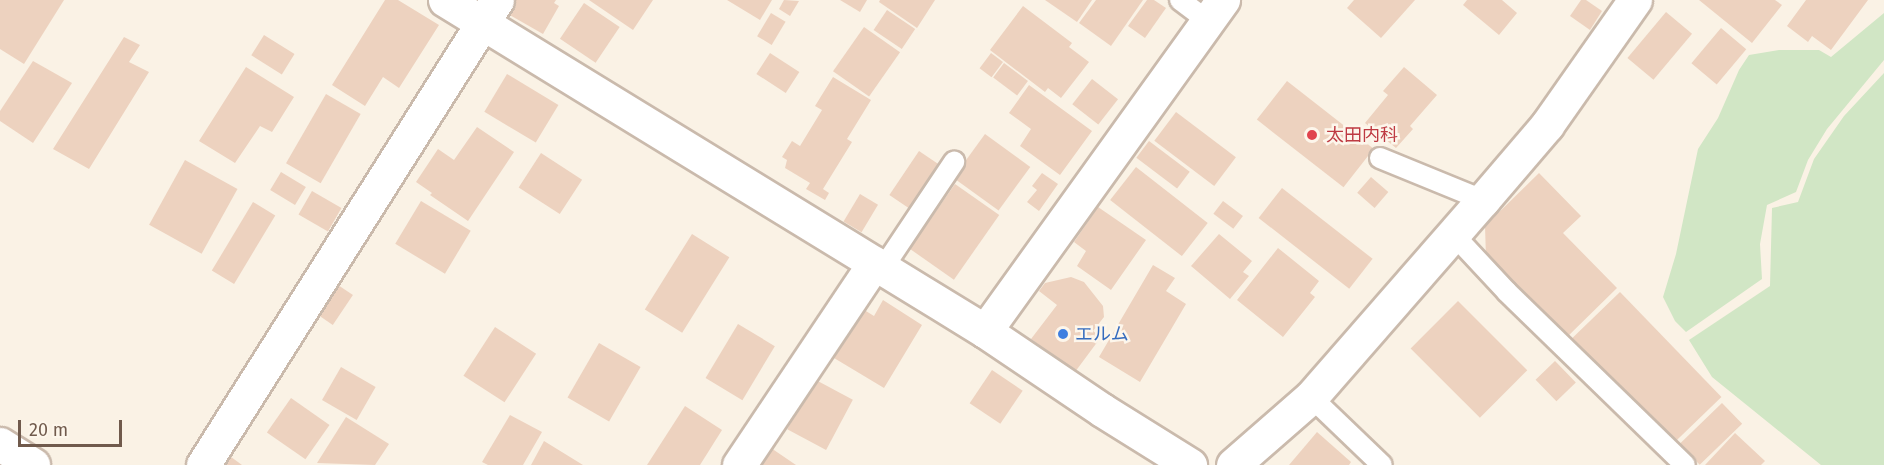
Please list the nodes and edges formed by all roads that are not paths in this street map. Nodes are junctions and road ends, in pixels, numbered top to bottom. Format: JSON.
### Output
{"nodes":[{"id":1,"x":445,"y":0,"type":"edge"},
{"id":2,"x":1180,"y":0,"type":"edge"},
{"id":3,"x":1635,"y":0,"type":"edge"},
{"id":4,"x":1215,"y":10,"type":"edge"},
{"id":5,"x":490,"y":11,"type":"edge"},
{"id":6,"x":1380,"y":158,"type":"dead end"},
{"id":7,"x":954,"y":162,"type":"dead end"},
{"id":8,"x":1483,"y":200,"type":"junction"},
{"id":9,"x":1453,"y":234,"type":"junction"},
{"id":10,"x":879,"y":266,"type":"junction"},
{"id":11,"x":985,"y":330,"type":"junction"},
{"id":12,"x":1311,"y":397,"type":"junction"},
{"id":13,"x":203,"y":465,"type":"edge"},
{"id":14,"x":739,"y":465,"type":"edge"},
{"id":15,"x":1190,"y":465,"type":"edge"},
{"id":16,"x":1233,"y":465,"type":"edge"},
{"id":17,"x":1382,"y":465,"type":"edge"},
{"id":18,"x":1685,"y":465,"type":"edge"}],
"edges":[{"from":1,"to":5,"type":"street"},
{"from":2,"to":4,"type":"lane"},
{"from":3,"to":8,"type":"street"},
{"from":4,"to":11,"type":"street"},
{"from":5,"to":10,"type":"street"},
{"from":5,"to":13,"type":"street"},
{"from":6,"to":8,"type":"lane"},
{"from":7,"to":10,"type":"lane"},
{"from":8,"to":9,"type":"street"},
{"from":9,"to":12,"type":"street"},
{"from":9,"to":18,"type":"lane"},
{"from":10,"to":11,"type":"street"},
{"from":10,"to":14,"type":"street"},
{"from":11,"to":15,"type":"street"},
{"from":12,"to":16,"type":"street"},
{"from":12,"to":17,"type":"lane"}]}
